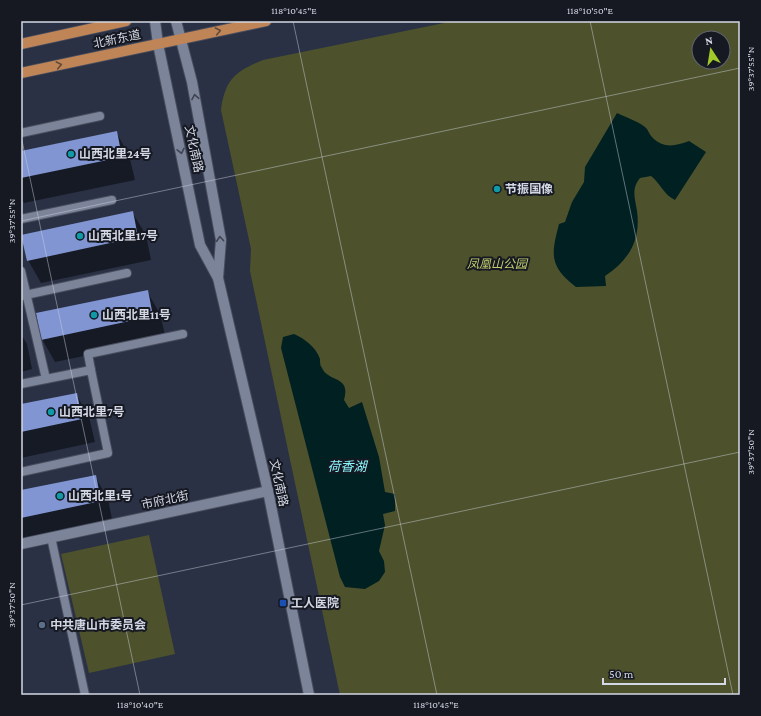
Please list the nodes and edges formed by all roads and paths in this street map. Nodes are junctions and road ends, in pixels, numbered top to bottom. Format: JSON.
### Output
{"nodes":[{"id":1,"x":126,"y":21,"type":"edge"},
{"id":2,"x":155,"y":21,"type":"edge"},
{"id":3,"x":176,"y":21,"type":"edge"},
{"id":4,"x":266,"y":21,"type":"edge"},
{"id":5,"x":180,"y":40,"type":"junction"},
{"id":6,"x":21,"y":44,"type":"edge"},
{"id":7,"x":158,"y":44,"type":"junction"},
{"id":8,"x":21,"y":73,"type":"edge"},
{"id":9,"x":100,"y":116,"type":"dead end"},
{"id":10,"x":21,"y":133,"type":"edge"},
{"id":11,"x":112,"y":200,"type":"dead end"},
{"id":12,"x":21,"y":219,"type":"edge"},
{"id":13,"x":21,"y":271,"type":"edge"},
{"id":14,"x":127,"y":273,"type":"dead end"},
{"id":15,"x":218,"y":278,"type":"junction"},
{"id":16,"x":24,"y":295,"type":"edge"},
{"id":17,"x":183,"y":334,"type":"dead end"},
{"id":18,"x":90,"y":370,"type":"junction"},
{"id":19,"x":46,"y":379,"type":"junction"},
{"id":20,"x":21,"y":384,"type":"edge"},
{"id":21,"x":21,"y":472,"type":"edge"},
{"id":22,"x":268,"y":491,"type":"junction"},
{"id":23,"x":50,"y":537,"type":"junction"},
{"id":24,"x":21,"y":544,"type":"edge"},
{"id":25,"x":85,"y":695,"type":"edge"},
{"id":26,"x":309,"y":695,"type":"edge"}],
"edges":[{"from":1,"to":6,"type":"main road","name":"北新东道"},
{"from":2,"to":7,"type":"street","name":"文化南路"},
{"from":3,"to":5,"type":"street","name":"文化南路"},
{"from":5,"to":4,"type":"main road","name":"北新东道","one_way":true},
{"from":5,"to":7,"type":"main road","name":"北新东道"},
{"from":15,"to":5,"type":"street","name":"文化南路","one_way":true},
{"from":8,"to":7,"type":"main road","name":"北新东道","one_way":true},
{"from":7,"to":15,"type":"street","name":"文化南路","one_way":true},
{"from":9,"to":10,"type":"lane"},
{"from":11,"to":12,"type":"lane"},
{"from":13,"to":16,"type":"lane"},
{"from":14,"to":16,"type":"lane"},
{"from":15,"to":22,"type":"street","name":"文化南路"},
{"from":16,"to":19,"type":"lane"},
{"from":17,"to":18,"type":"lane"},
{"from":18,"to":19,"type":"lane"},
{"from":18,"to":21,"type":"lane"},
{"from":19,"to":20,"type":"lane"},
{"from":22,"to":23,"type":"street","name":"市府北街"},
{"from":22,"to":26,"type":"street","name":"文化南路"},
{"from":23,"to":24,"type":"street","name":"市府北街"},
{"from":23,"to":25,"type":"lane"}]}
